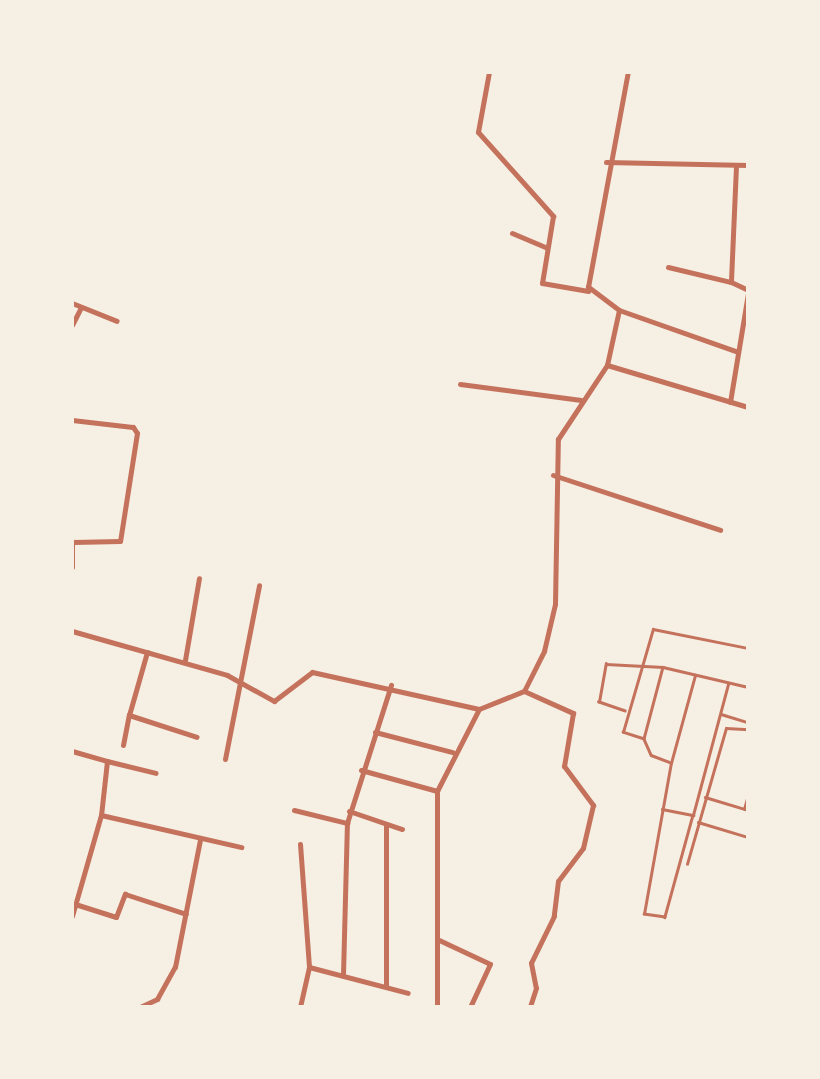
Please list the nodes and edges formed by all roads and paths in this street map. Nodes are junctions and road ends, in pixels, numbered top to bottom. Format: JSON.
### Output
{"nodes":[{"id":1,"x":489,"y":72,"type":"edge"},
{"id":2,"x":628,"y":72,"type":"edge"},
{"id":3,"x":606,"y":162,"type":"junction"},
{"id":4,"x":748,"y":165,"type":"edge"},
{"id":5,"x":736,"y":166,"type":"junction"},
{"id":6,"x":512,"y":233,"type":"dead end"},
{"id":7,"x":545,"y":247,"type":"junction"},
{"id":8,"x":668,"y":267,"type":"dead end"},
{"id":9,"x":731,"y":282,"type":"junction"},
{"id":10,"x":588,"y":291,"type":"junction"},
{"id":11,"x":748,"y":291,"type":"edge"},
{"id":12,"x":72,"y":303,"type":"edge"},
{"id":13,"x":81,"y":307,"type":"junction"},
{"id":14,"x":619,"y":310,"type":"junction"},
{"id":15,"x":117,"y":321,"type":"dead end"},
{"id":16,"x":72,"y":325,"type":"edge"},
{"id":17,"x":738,"y":352,"type":"junction"},
{"id":18,"x":607,"y":365,"type":"junction"},
{"id":19,"x":460,"y":384,"type":"dead end"},
{"id":20,"x":581,"y":400,"type":"junction"},
{"id":21,"x":730,"y":402,"type":"junction"},
{"id":22,"x":748,"y":407,"type":"edge"},
{"id":23,"x":72,"y":420,"type":"edge"},
{"id":24,"x":553,"y":475,"type":"junction"},
{"id":25,"x":720,"y":530,"type":"dead end"},
{"id":26,"x":73,"y":541,"type":"edge"},
{"id":27,"x":72,"y":567,"type":"edge"},
{"id":28,"x":199,"y":578,"type":"dead end"},
{"id":29,"x":260,"y":585,"type":"dead end"},
{"id":30,"x":72,"y":631,"type":"edge"},
{"id":31,"x":748,"y":648,"type":"edge"},
{"id":32,"x":147,"y":652,"type":"junction"},
{"id":33,"x":185,"y":660,"type":"junction"},
{"id":34,"x":643,"y":664,"type":"junction"},
{"id":35,"x":663,"y":667,"type":"junction"},
{"id":36,"x":695,"y":675,"type":"junction"},
{"id":37,"x":244,"y":682,"type":"junction"},
{"id":38,"x":728,"y":683,"type":"junction"},
{"id":39,"x":391,"y":685,"type":"junction"},
{"id":40,"x":748,"y":687,"type":"edge"},
{"id":41,"x":524,"y":691,"type":"junction"},
{"id":42,"x":479,"y":709,"type":"junction"},
{"id":43,"x":626,"y":711,"type":"junction"},
{"id":44,"x":720,"y":714,"type":"junction"},
{"id":45,"x":129,"y":715,"type":"junction"},
{"id":46,"x":748,"y":722,"type":"edge"},
{"id":47,"x":748,"y":729,"type":"edge"},
{"id":48,"x":375,"y":732,"type":"junction"},
{"id":49,"x":197,"y":737,"type":"dead end"},
{"id":50,"x":644,"y":739,"type":"junction"},
{"id":51,"x":123,"y":745,"type":"dead end"},
{"id":52,"x":72,"y":751,"type":"edge"},
{"id":53,"x":452,"y":752,"type":"junction"},
{"id":54,"x":225,"y":759,"type":"dead end"},
{"id":55,"x":107,"y":761,"type":"junction"},
{"id":56,"x":671,"y":763,"type":"junction"},
{"id":57,"x":361,"y":770,"type":"junction"},
{"id":58,"x":156,"y":773,"type":"dead end"},
{"id":59,"x":438,"y":791,"type":"junction"},
{"id":60,"x":748,"y":795,"type":"edge"},
{"id":61,"x":705,"y":797,"type":"junction"},
{"id":62,"x":662,"y":809,"type":"junction"},
{"id":63,"x":746,"y":809,"type":"edge"},
{"id":64,"x":294,"y":810,"type":"dead end"},
{"id":65,"x":349,"y":811,"type":"junction"},
{"id":66,"x":693,"y":815,"type":"junction"},
{"id":67,"x":101,"y":816,"type":"junction"},
{"id":68,"x":698,"y":822,"type":"junction"},
{"id":69,"x":347,"y":823,"type":"junction"},
{"id":70,"x":386,"y":824,"type":"junction"},
{"id":71,"x":402,"y":829,"type":"dead end"},
{"id":72,"x":748,"y":837,"type":"edge"},
{"id":73,"x":200,"y":840,"type":"junction"},
{"id":74,"x":300,"y":844,"type":"dead end"},
{"id":75,"x":241,"y":847,"type":"dead end"},
{"id":76,"x":687,"y":863,"type":"dead end"},
{"id":77,"x":75,"y":904,"type":"junction"},
{"id":78,"x":72,"y":914,"type":"edge"},
{"id":79,"x":186,"y":914,"type":"junction"},
{"id":80,"x":439,"y":940,"type":"junction"},
{"id":81,"x":309,"y":967,"type":"junction"},
{"id":82,"x":343,"y":974,"type":"junction"},
{"id":83,"x":386,"y":986,"type":"junction"},
{"id":84,"x":408,"y":993,"type":"dead end"},
{"id":85,"x":140,"y":1007,"type":"edge"},
{"id":86,"x":300,"y":1007,"type":"edge"},
{"id":87,"x":437,"y":1007,"type":"edge"},
{"id":88,"x":470,"y":1007,"type":"edge"},
{"id":89,"x":530,"y":1007,"type":"edge"}],
"edges":[{"from":1,"to":7,"type":"street"},
{"from":2,"to":3,"type":"street"},
{"from":3,"to":5,"type":"street"},
{"from":3,"to":10,"type":"street"},
{"from":4,"to":5,"type":"street"},
{"from":5,"to":9,"type":"street"},
{"from":6,"to":7,"type":"street"},
{"from":7,"to":10,"type":"street"},
{"from":8,"to":9,"type":"street"},
{"from":9,"to":11,"type":"street"},
{"from":10,"to":14,"type":"street"},
{"from":11,"to":17,"type":"street"},
{"from":12,"to":13,"type":"street"},
{"from":13,"to":15,"type":"street"},
{"from":13,"to":16,"type":"street"},
{"from":14,"to":17,"type":"street"},
{"from":14,"to":18,"type":"street"},
{"from":17,"to":21,"type":"street"},
{"from":18,"to":20,"type":"street"},
{"from":18,"to":21,"type":"street"},
{"from":19,"to":20,"type":"street"},
{"from":20,"to":24,"type":"street"},
{"from":21,"to":22,"type":"street"},
{"from":23,"to":26,"type":"street"},
{"from":24,"to":25,"type":"street"},
{"from":24,"to":41,"type":"street"},
{"from":26,"to":27,"type":"street"},
{"from":28,"to":33,"type":"street"},
{"from":29,"to":37,"type":"street"},
{"from":30,"to":32,"type":"street"},
{"from":31,"to":34,"type":"lane"},
{"from":32,"to":33,"type":"street"},
{"from":32,"to":45,"type":"street"},
{"from":33,"to":37,"type":"street"},
{"from":34,"to":35,"type":"lane"},
{"from":34,"to":43,"type":"lane"},
{"from":34,"to":43,"type":"lane"},
{"from":35,"to":36,"type":"lane"},
{"from":35,"to":50,"type":"lane"},
{"from":36,"to":38,"type":"lane"},
{"from":36,"to":56,"type":"lane"},
{"from":37,"to":39,"type":"street"},
{"from":37,"to":54,"type":"street"},
{"from":38,"to":40,"type":"lane"},
{"from":38,"to":44,"type":"lane"},
{"from":39,"to":42,"type":"street"},
{"from":39,"to":48,"type":"street"},
{"from":41,"to":42,"type":"street"},
{"from":41,"to":89,"type":"street"},
{"from":42,"to":53,"type":"street"},
{"from":43,"to":50,"type":"lane"},
{"from":44,"to":46,"type":"lane"},
{"from":44,"to":66,"type":"lane"},
{"from":45,"to":49,"type":"street"},
{"from":45,"to":51,"type":"street"},
{"from":47,"to":61,"type":"lane"},
{"from":48,"to":53,"type":"street"},
{"from":48,"to":57,"type":"street"},
{"from":50,"to":56,"type":"lane"},
{"from":52,"to":55,"type":"street"},
{"from":53,"to":59,"type":"street"},
{"from":55,"to":58,"type":"street"},
{"from":55,"to":67,"type":"street"},
{"from":56,"to":62,"type":"lane"},
{"from":57,"to":59,"type":"street"},
{"from":57,"to":65,"type":"street"},
{"from":59,"to":80,"type":"street"},
{"from":60,"to":63,"type":"lane"},
{"from":61,"to":63,"type":"lane"},
{"from":61,"to":68,"type":"lane"},
{"from":62,"to":66,"type":"lane"},
{"from":62,"to":66,"type":"lane"},
{"from":64,"to":69,"type":"street"},
{"from":65,"to":69,"type":"street"},
{"from":65,"to":70,"type":"street"},
{"from":67,"to":73,"type":"street"},
{"from":67,"to":77,"type":"street"},
{"from":68,"to":72,"type":"lane"},
{"from":68,"to":76,"type":"lane"},
{"from":69,"to":82,"type":"street"},
{"from":70,"to":71,"type":"street"},
{"from":70,"to":83,"type":"street"},
{"from":73,"to":75,"type":"street"},
{"from":73,"to":79,"type":"street"},
{"from":74,"to":81,"type":"street"},
{"from":77,"to":78,"type":"street"},
{"from":77,"to":79,"type":"street"},
{"from":79,"to":85,"type":"street"},
{"from":80,"to":87,"type":"street"},
{"from":80,"to":88,"type":"street"},
{"from":81,"to":82,"type":"street"},
{"from":81,"to":86,"type":"street"},
{"from":82,"to":83,"type":"street"},
{"from":83,"to":84,"type":"street"}]}
